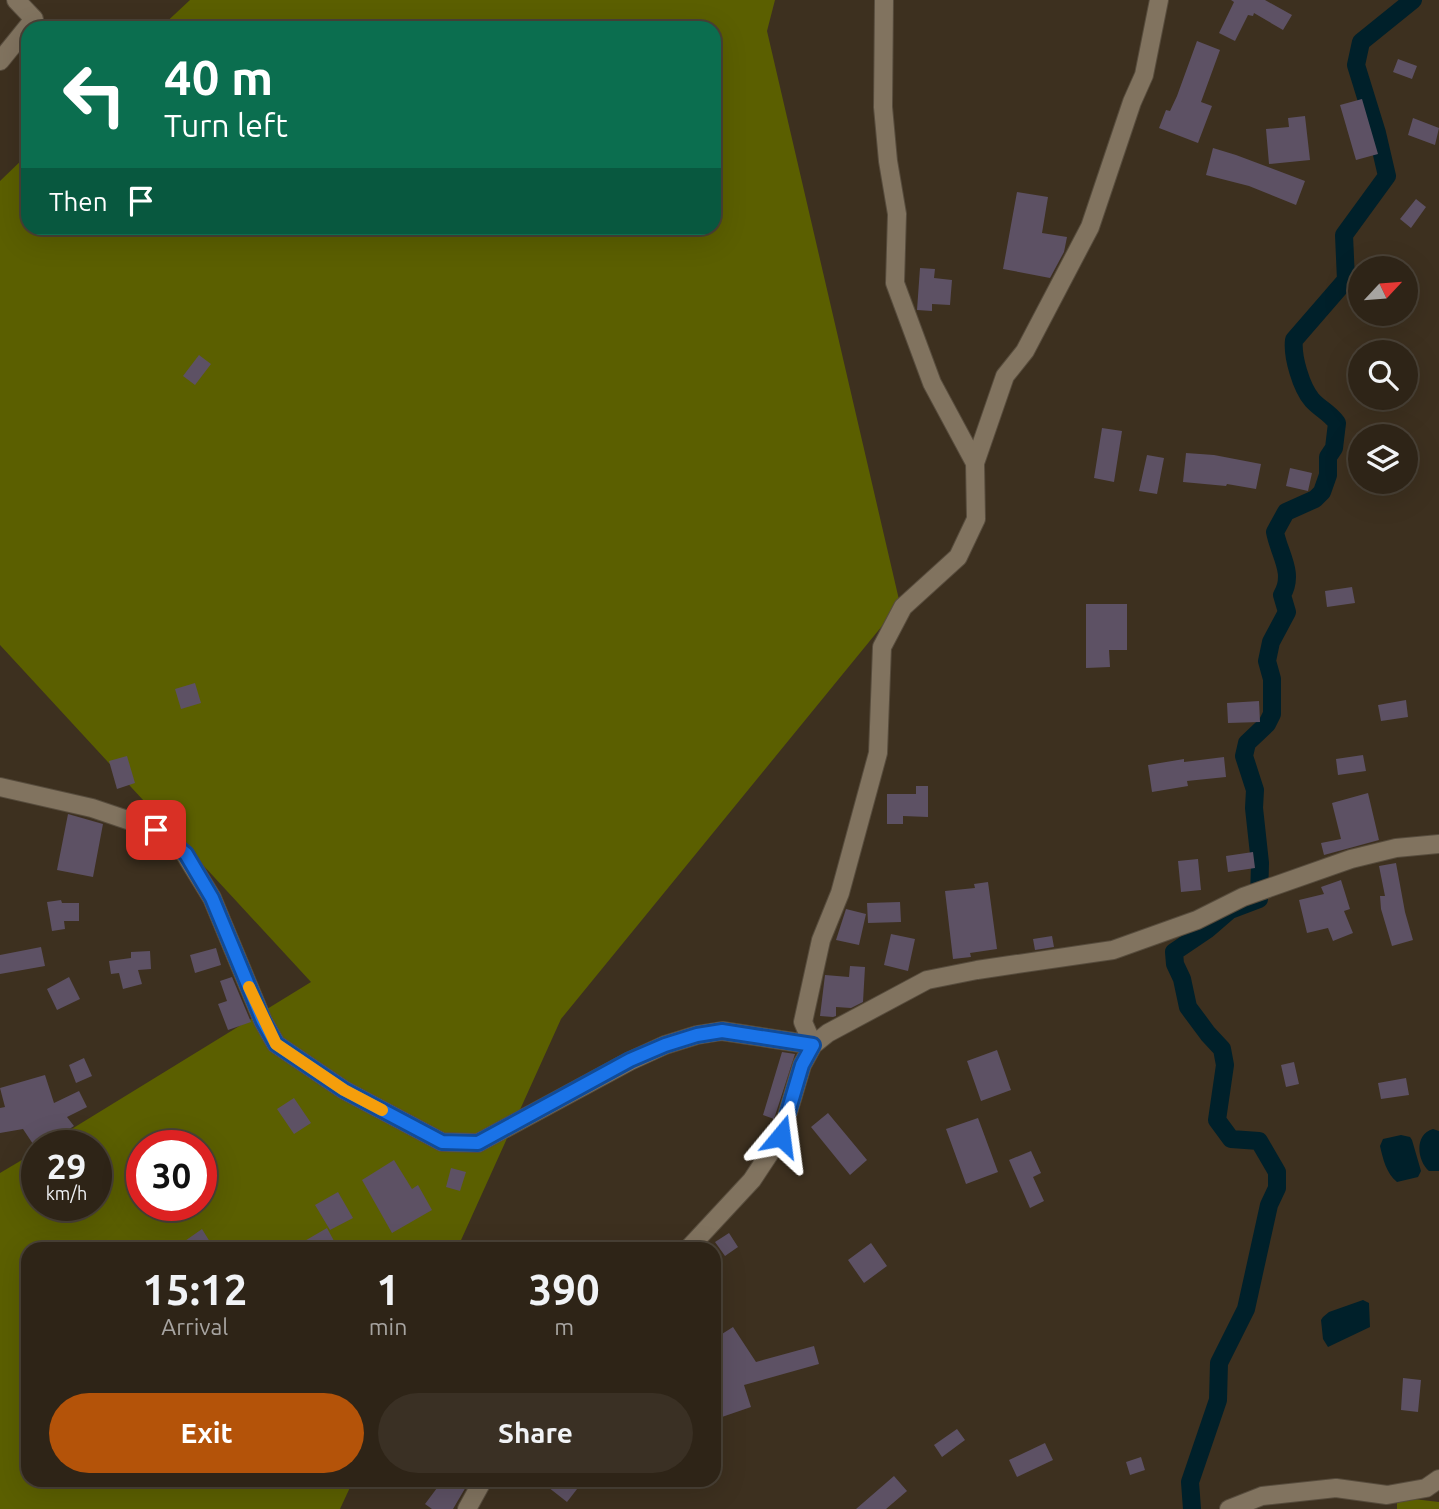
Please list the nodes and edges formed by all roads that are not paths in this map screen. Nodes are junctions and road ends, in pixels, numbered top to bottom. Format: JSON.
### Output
{"nodes":[{"id":1,"x":16,"y":0,"type":"edge"},
{"id":2,"x":884,"y":0,"type":"edge"},
{"id":3,"x":1159,"y":0,"type":"edge"},
{"id":4,"x":32,"y":21,"type":"edge"},
{"id":5,"x":21,"y":35,"type":"edge"},
{"id":6,"x":0,"y":61,"type":"edge"},
{"id":7,"x":975,"y":464,"type":"junction"},
{"id":8,"x":0,"y":787,"type":"edge"},
{"id":9,"x":1439,"y":844,"type":"edge"},
{"id":10,"x":813,"y":1045,"type":"junction"},
{"id":11,"x":694,"y":1242,"type":"edge"},
{"id":12,"x":1439,"y":1479,"type":"edge"},
{"id":13,"x":479,"y":1487,"type":"edge"},
{"id":14,"x":467,"y":1509,"type":"edge"},
{"id":15,"x":1229,"y":1509,"type":"edge"}],
"edges":[{"from":1,"to":4,"type":"street"},
{"from":2,"to":7,"type":"street"},
{"from":3,"to":7,"type":"street"},
{"from":5,"to":6,"type":"street"},
{"from":7,"to":10,"type":"street"},
{"from":8,"to":10,"type":"street"},
{"from":9,"to":10,"type":"street"},
{"from":10,"to":11,"type":"street"},
{"from":12,"to":15,"type":"street"},
{"from":13,"to":14,"type":"street"}]}
